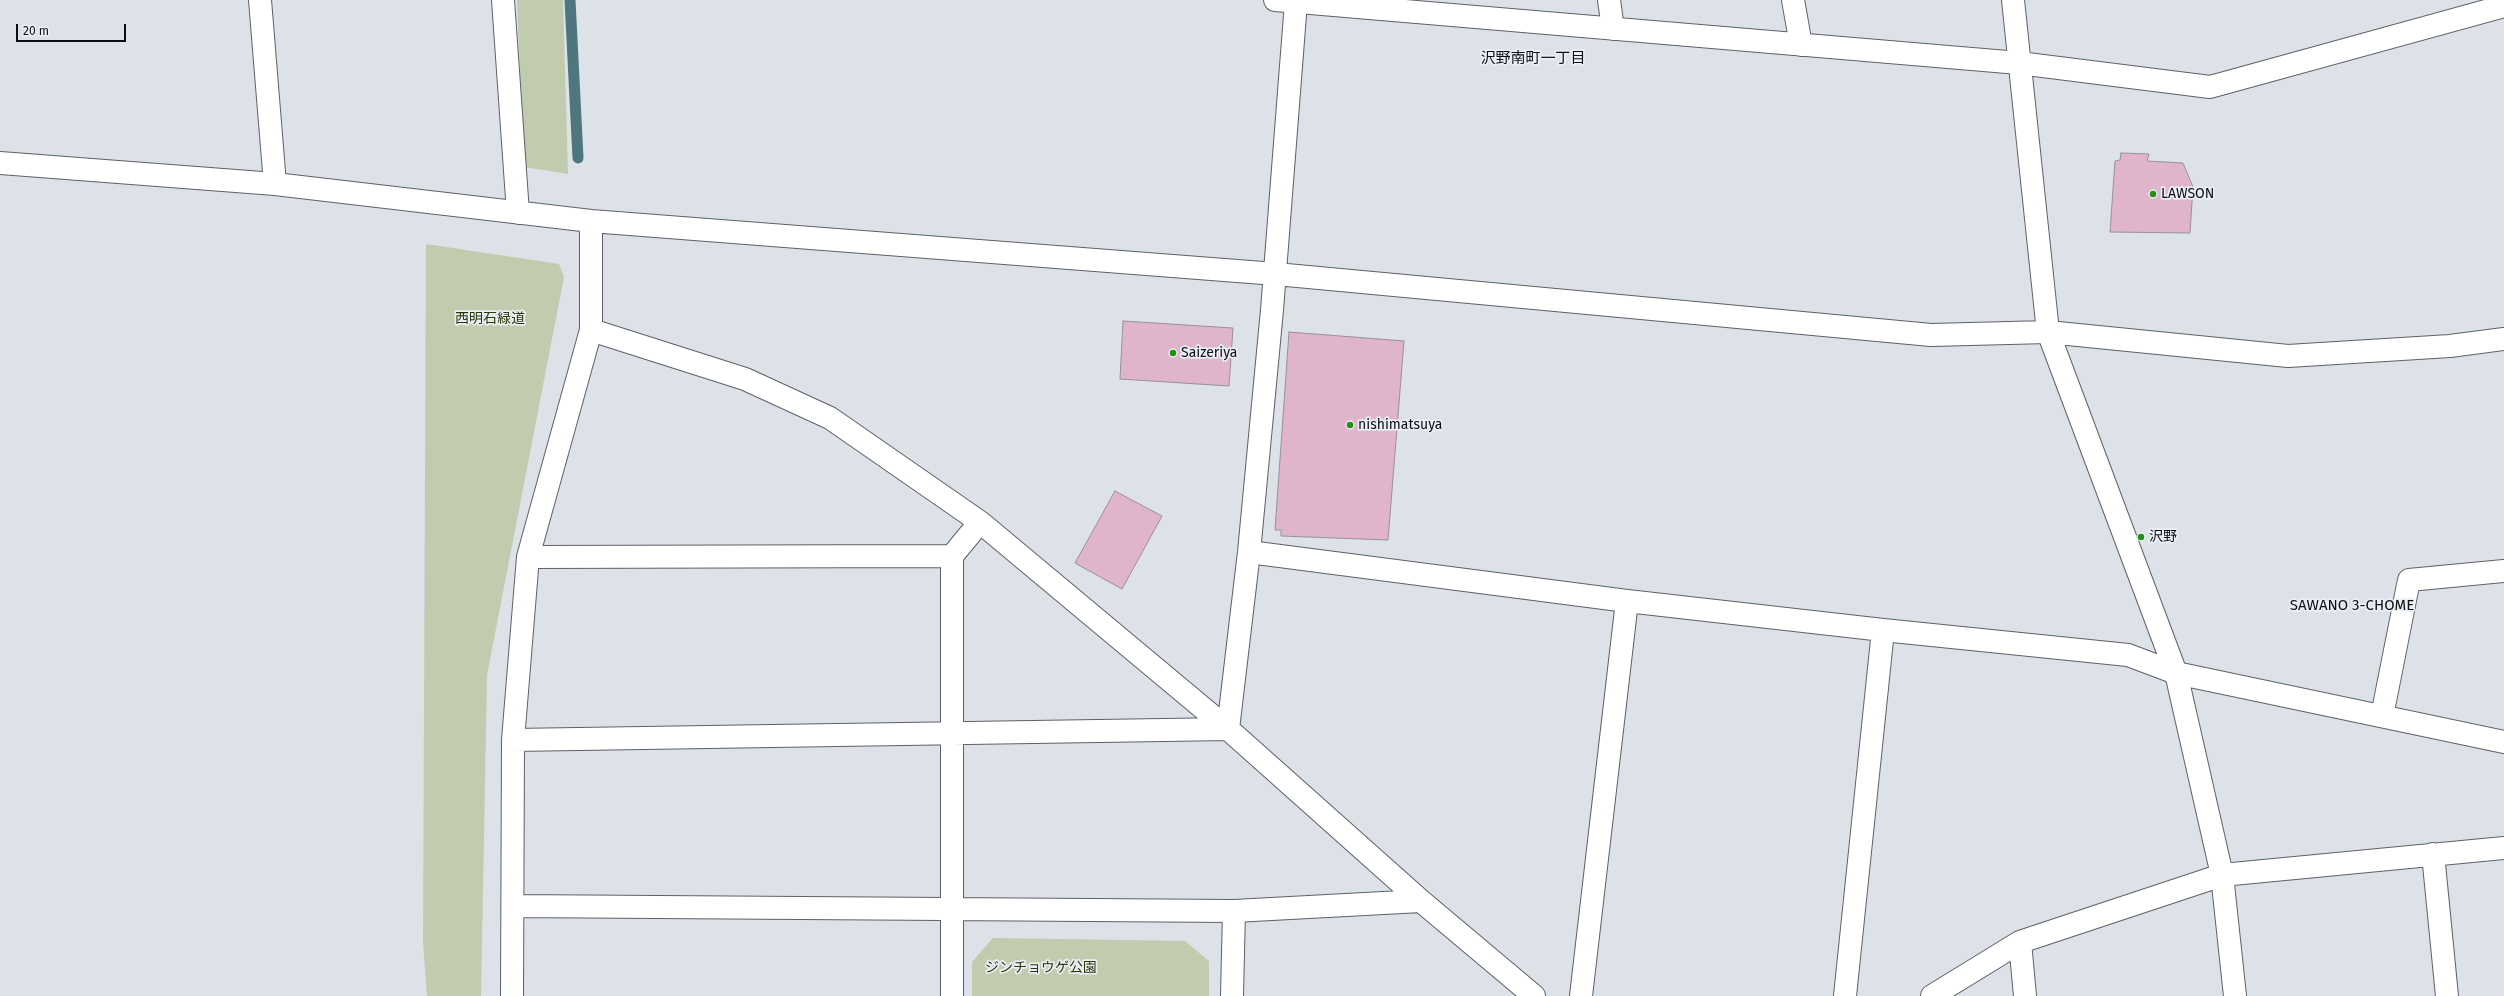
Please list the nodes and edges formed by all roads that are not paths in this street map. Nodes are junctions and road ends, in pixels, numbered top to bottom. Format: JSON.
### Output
{"nodes":[{"id":1,"x":260,"y":0,"type":"edge"},
{"id":2,"x":503,"y":0,"type":"edge"},
{"id":3,"x":1609,"y":0,"type":"edge"},
{"id":4,"x":1792,"y":0,"type":"edge"},
{"id":5,"x":2013,"y":0,"type":"edge"},
{"id":6,"x":1286,"y":1,"type":"edge"},
{"id":7,"x":2504,"y":6,"type":"edge"},
{"id":8,"x":1613,"y":29,"type":"junction"},
{"id":9,"x":1801,"y":45,"type":"junction"},
{"id":10,"x":2019,"y":63,"type":"junction"},
{"id":11,"x":0,"y":163,"type":"edge"},
{"id":12,"x":275,"y":184,"type":"junction"},
{"id":13,"x":518,"y":213,"type":"junction"},
{"id":14,"x":591,"y":221,"type":"junction"},
{"id":15,"x":1276,"y":274,"type":"junction"},
{"id":16,"x":591,"y":330,"type":"junction"},
{"id":17,"x":2048,"y":332,"type":"junction"},
{"id":18,"x":2504,"y":339,"type":"edge"},
{"id":19,"x":980,"y":522,"type":"junction"},
{"id":20,"x":1249,"y":552,"type":"junction"},
{"id":21,"x":952,"y":556,"type":"junction"},
{"id":22,"x":528,"y":557,"type":"junction"},
{"id":23,"x":2504,"y":571,"type":"edge"},
{"id":24,"x":1627,"y":601,"type":"junction"},
{"id":25,"x":1883,"y":630,"type":"junction"},
{"id":26,"x":2176,"y":673,"type":"junction"},
{"id":27,"x":2382,"y":716,"type":"junction"},
{"id":28,"x":1228,"y":729,"type":"junction"},
{"id":29,"x":952,"y":735,"type":"junction"},
{"id":30,"x":513,"y":740,"type":"junction"},
{"id":31,"x":2504,"y":742,"type":"edge"},
{"id":32,"x":2504,"y":848,"type":"edge"},
{"id":33,"x":2433,"y":854,"type":"junction"},
{"id":34,"x":2222,"y":875,"type":"junction"},
{"id":35,"x":1421,"y":901,"type":"junction"},
{"id":36,"x":513,"y":906,"type":"junction"},
{"id":37,"x":953,"y":909,"type":"junction"},
{"id":38,"x":1234,"y":911,"type":"junction"},
{"id":39,"x":2020,"y":942,"type":"junction"},
{"id":40,"x":512,"y":996,"type":"edge"},
{"id":41,"x":952,"y":996,"type":"edge"},
{"id":42,"x":1232,"y":996,"type":"edge"},
{"id":43,"x":1534,"y":996,"type":"edge"},
{"id":44,"x":1581,"y":996,"type":"edge"},
{"id":45,"x":1844,"y":996,"type":"edge"},
{"id":46,"x":1932,"y":996,"type":"edge"},
{"id":47,"x":2025,"y":996,"type":"edge"},
{"id":48,"x":2235,"y":996,"type":"edge"},
{"id":49,"x":2447,"y":996,"type":"edge"}],
"edges":[{"from":1,"to":12,"type":"street"},
{"from":2,"to":13,"type":"street"},
{"from":3,"to":8,"type":"street"},
{"from":4,"to":9,"type":"street"},
{"from":5,"to":10,"type":"street"},
{"from":6,"to":8,"type":"street"},
{"from":6,"to":15,"type":"street"},
{"from":7,"to":10,"type":"street"},
{"from":8,"to":9,"type":"street"},
{"from":9,"to":10,"type":"street"},
{"from":10,"to":17,"type":"street"},
{"from":11,"to":12,"type":"street"},
{"from":12,"to":13,"type":"street"},
{"from":13,"to":14,"type":"street"},
{"from":14,"to":15,"type":"street"},
{"from":14,"to":16,"type":"street"},
{"from":15,"to":17,"type":"street"},
{"from":15,"to":20,"type":"street"},
{"from":16,"to":19,"type":"street"},
{"from":16,"to":22,"type":"street"},
{"from":17,"to":18,"type":"street"},
{"from":17,"to":26,"type":"street"},
{"from":19,"to":21,"type":"street"},
{"from":19,"to":28,"type":"street"},
{"from":20,"to":24,"type":"street"},
{"from":20,"to":28,"type":"street"},
{"from":21,"to":22,"type":"street"},
{"from":21,"to":29,"type":"street"},
{"from":22,"to":30,"type":"street"},
{"from":23,"to":27,"type":"street"},
{"from":24,"to":25,"type":"street"},
{"from":24,"to":44,"type":"street"},
{"from":25,"to":26,"type":"street"},
{"from":25,"to":45,"type":"street"},
{"from":26,"to":27,"type":"street"},
{"from":26,"to":34,"type":"street"},
{"from":27,"to":31,"type":"street"},
{"from":28,"to":29,"type":"street"},
{"from":28,"to":35,"type":"street"},
{"from":29,"to":30,"type":"street"},
{"from":29,"to":37,"type":"street"},
{"from":30,"to":36,"type":"street"},
{"from":32,"to":33,"type":"street"},
{"from":33,"to":34,"type":"street"},
{"from":33,"to":49,"type":"street"},
{"from":34,"to":39,"type":"street"},
{"from":34,"to":48,"type":"street"},
{"from":35,"to":38,"type":"street"},
{"from":35,"to":43,"type":"street"},
{"from":36,"to":37,"type":"street"},
{"from":36,"to":40,"type":"street"},
{"from":37,"to":38,"type":"street"},
{"from":37,"to":41,"type":"street"},
{"from":38,"to":42,"type":"street"},
{"from":39,"to":46,"type":"street"},
{"from":39,"to":47,"type":"street"}]}
